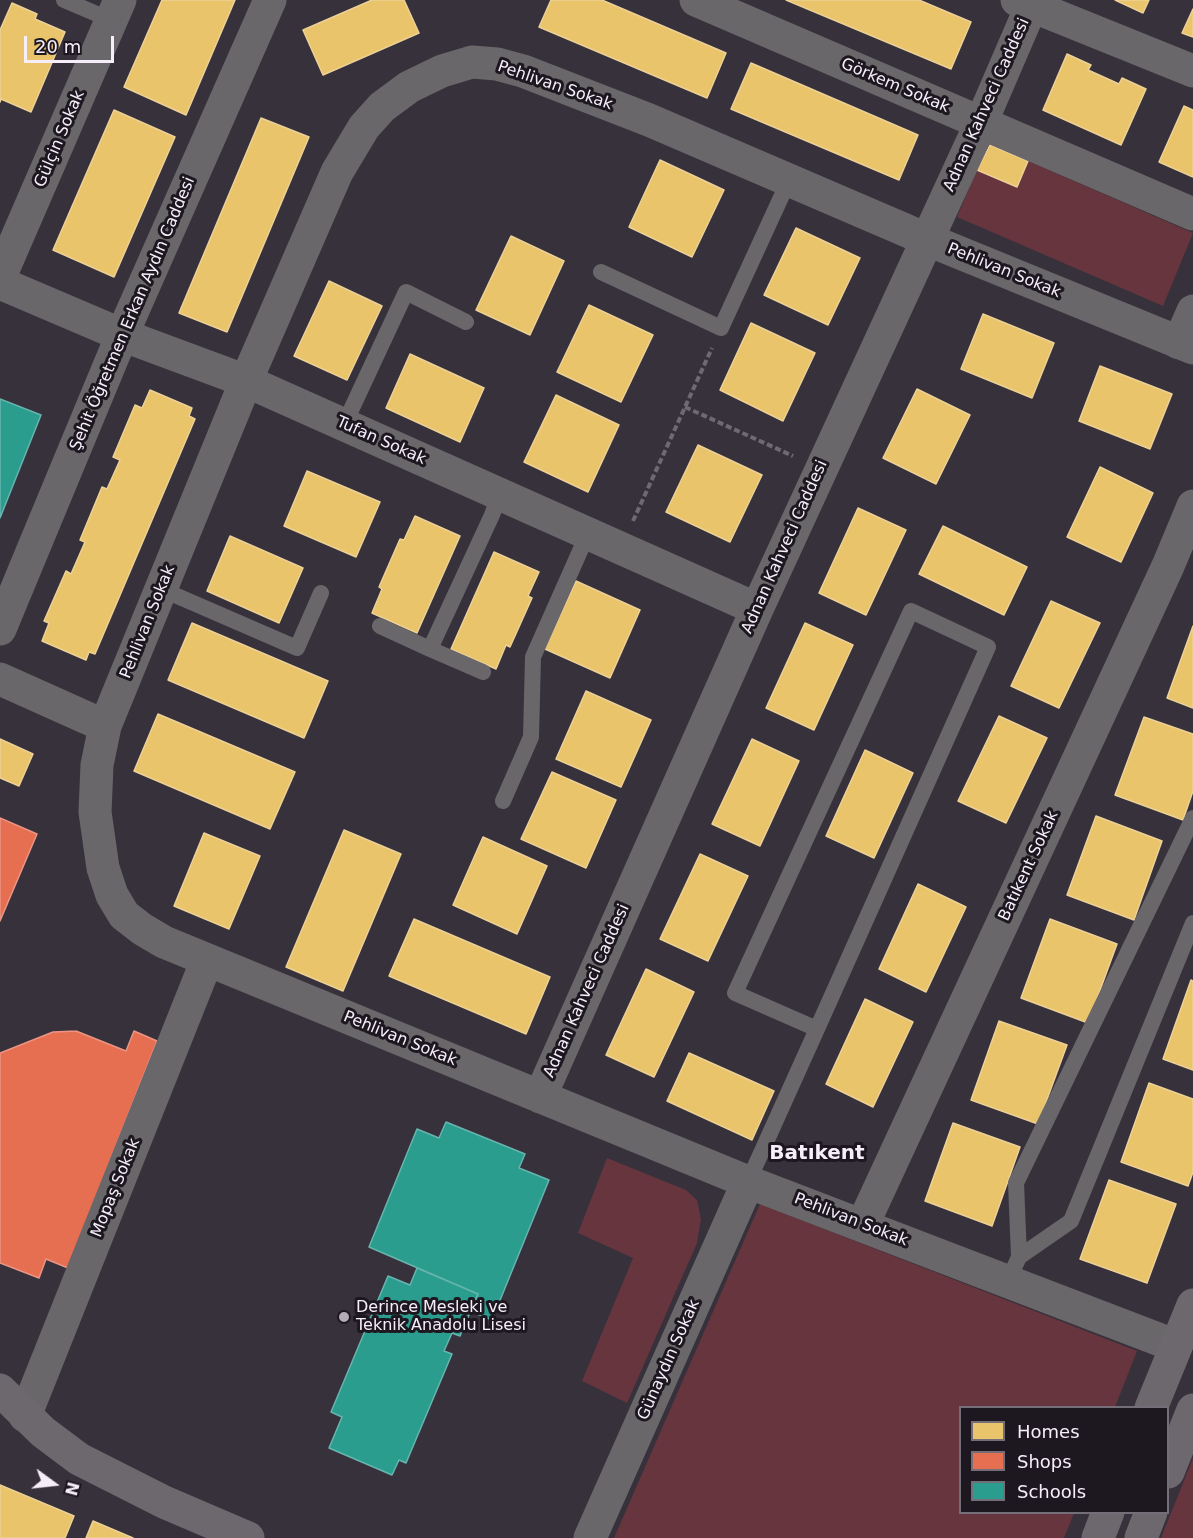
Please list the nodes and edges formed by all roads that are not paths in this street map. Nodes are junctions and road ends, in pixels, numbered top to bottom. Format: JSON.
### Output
{"nodes":[{"id":1,"x":64,"y":0,"type":"edge"},
{"id":2,"x":270,"y":0,"type":"edge"},
{"id":3,"x":696,"y":0,"type":"edge"},
{"id":4,"x":1028,"y":2,"type":"edge"},
{"id":5,"x":115,"y":10,"type":"edge"},
{"id":6,"x":1193,"y":71,"type":"edge"},
{"id":7,"x":981,"y":123,"type":"junction"},
{"id":8,"x":789,"y":180,"type":"junction"},
{"id":9,"x":1193,"y":214,"type":"edge"},
{"id":10,"x":926,"y":239,"type":"junction"},
{"id":11,"x":601,"y":272,"type":"dead end"},
{"id":12,"x":0,"y":277,"type":"edge"},
{"id":13,"x":0,"y":283,"type":"edge"},
{"id":14,"x":1193,"y":311,"type":"edge"},
{"id":15,"x":466,"y":322,"type":"dead end"},
{"id":16,"x":122,"y":335,"type":"junction"},
{"id":17,"x":1186,"y":346,"type":"edge"},
{"id":18,"x":246,"y":381,"type":"junction"},
{"id":19,"x":344,"y":424,"type":"junction"},
{"id":20,"x":500,"y":493,"type":"junction"},
{"id":21,"x":1193,"y":506,"type":"edge"},
{"id":22,"x":588,"y":533,"type":"junction"},
{"id":23,"x":161,"y":589,"type":"junction"},
{"id":24,"x":321,"y":592,"type":"dead end"},
{"id":25,"x":757,"y":609,"type":"junction"},
{"id":26,"x":380,"y":626,"type":"dead end"},
{"id":27,"x":0,"y":629,"type":"edge"},
{"id":28,"x":430,"y":648,"type":"junction"},
{"id":29,"x":483,"y":672,"type":"dead end"},
{"id":30,"x":0,"y":679,"type":"edge"},
{"id":31,"x":105,"y":726,"type":"junction"},
{"id":32,"x":503,"y":801,"type":"dead end"},
{"id":33,"x":1193,"y":818,"type":"edge"},
{"id":34,"x":1193,"y":923,"type":"edge"},
{"id":35,"x":207,"y":960,"type":"junction"},
{"id":36,"x":817,"y":1029,"type":"junction"},
{"id":37,"x":540,"y":1096,"type":"junction"},
{"id":38,"x":748,"y":1182,"type":"junction"},
{"id":39,"x":863,"y":1224,"type":"junction"},
{"id":40,"x":1014,"y":1269,"type":"junction"},
{"id":41,"x":1193,"y":1305,"type":"edge"},
{"id":42,"x":1176,"y":1346,"type":"junction"},
{"id":43,"x":0,"y":1390,"type":"edge"},
{"id":44,"x":1151,"y":1406,"type":"edge"},
{"id":45,"x":1193,"y":1410,"type":"edge"},
{"id":46,"x":25,"y":1416,"type":"junction"},
{"id":47,"x":1169,"y":1467,"type":"edge"},
{"id":48,"x":1107,"y":1514,"type":"edge"},
{"id":49,"x":1150,"y":1514,"type":"edge"},
{"id":50,"x":248,"y":1538,"type":"edge"},
{"id":51,"x":590,"y":1538,"type":"edge"},
{"id":52,"x":1098,"y":1538,"type":"edge"},
{"id":53,"x":1141,"y":1538,"type":"edge"}],
"edges":[{"from":1,"to":5,"type":"lane"},
{"from":2,"to":16,"type":"street","name":"Şehit Öğretmen Erkan Aydın Caddesi"},
{"from":3,"to":7,"type":"street","name":"Görkem Sokak"},
{"from":4,"to":6,"type":"street"},
{"from":4,"to":7,"type":"street","name":"Adnan Kahveci Caddesi"},
{"from":5,"to":12,"type":"street","name":"Gülçin Sokak"},
{"from":7,"to":9,"type":"street","name":"Görkem Sokak"},
{"from":7,"to":10,"type":"street","name":"Adnan Kahveci Caddesi"},
{"from":8,"to":10,"type":"street","name":"Pehlivan Sokak"},
{"from":8,"to":11,"type":"lane"},
{"from":8,"to":18,"type":"street","name":"Pehlivan Sokak"},
{"from":10,"to":17,"type":"street","name":"Pehlivan Sokak"},
{"from":10,"to":25,"type":"street","name":"Adnan Kahveci Caddesi"},
{"from":13,"to":16,"type":"street","name":"Tufan Sokak"},
{"from":14,"to":17,"type":"street"},
{"from":15,"to":19,"type":"lane"},
{"from":16,"to":18,"type":"street","name":"Tufan Sokak"},
{"from":16,"to":27,"type":"street","name":"Şehit Öğretmen Erkan Aydın Caddesi"},
{"from":18,"to":19,"type":"street","name":"Tufan Sokak"},
{"from":18,"to":23,"type":"street","name":"Pehlivan Sokak"},
{"from":19,"to":20,"type":"street","name":"Tufan Sokak"},
{"from":20,"to":22,"type":"street","name":"Tufan Sokak"},
{"from":20,"to":28,"type":"lane"},
{"from":21,"to":39,"type":"street","name":"Batıkent Sokak"},
{"from":22,"to":25,"type":"street","name":"Tufan Sokak"},
{"from":22,"to":32,"type":"lane"},
{"from":23,"to":24,"type":"lane"},
{"from":23,"to":31,"type":"street","name":"Pehlivan Sokak"},
{"from":25,"to":37,"type":"street","name":"Adnan Kahveci Caddesi"},
{"from":26,"to":28,"type":"lane"},
{"from":28,"to":29,"type":"lane"},
{"from":30,"to":31,"type":"street"},
{"from":31,"to":35,"type":"street","name":"Pehlivan Sokak"},
{"from":33,"to":40,"type":"lane"},
{"from":34,"to":40,"type":"lane"},
{"from":35,"to":37,"type":"street","name":"Pehlivan Sokak"},
{"from":35,"to":46,"type":"street","name":"Mopaş Sokak"},
{"from":36,"to":36,"type":"lane"},
{"from":36,"to":38,"type":"lane"},
{"from":37,"to":38,"type":"street","name":"Pehlivan Sokak"},
{"from":38,"to":39,"type":"street","name":"Pehlivan Sokak"},
{"from":38,"to":51,"type":"street","name":"Günaydın Sokak"},
{"from":39,"to":40,"type":"street","name":"Pehlivan Sokak"},
{"from":40,"to":42,"type":"street","name":"Pehlivan Sokak"},
{"from":41,"to":42,"type":"street"},
{"from":42,"to":44,"type":"street"},
{"from":43,"to":46,"type":"street"},
{"from":45,"to":47,"type":"street"},
{"from":46,"to":50,"type":"street"},
{"from":48,"to":52,"type":"street"},
{"from":49,"to":53,"type":"street"}]}
